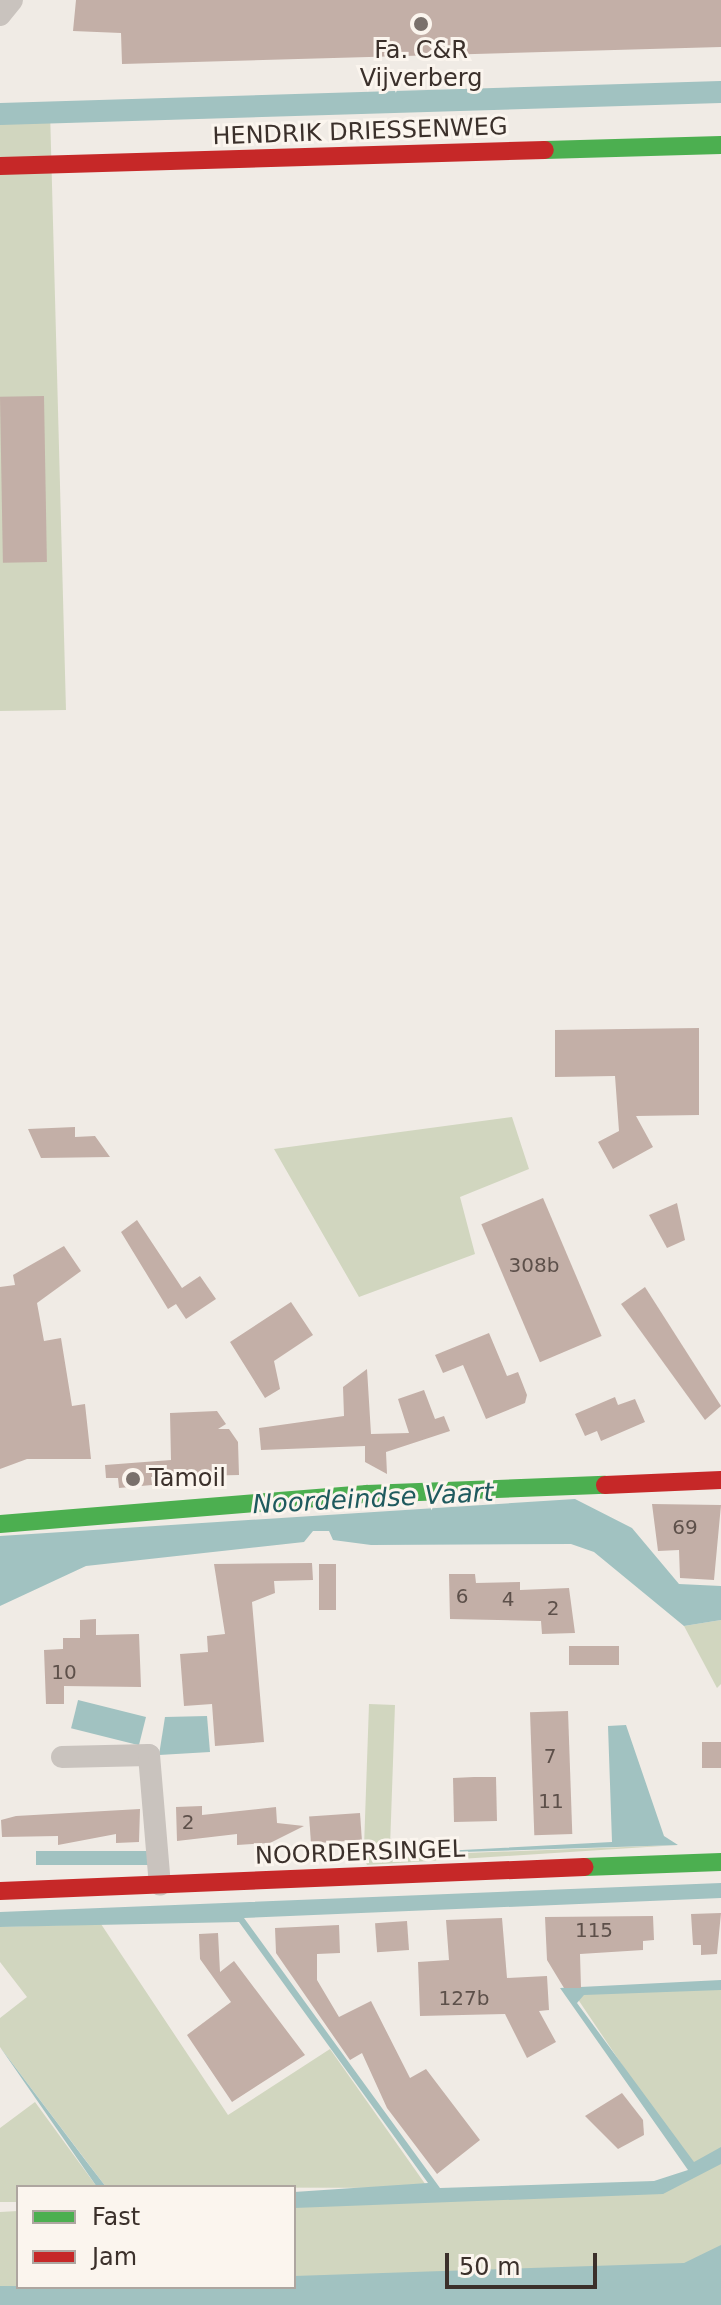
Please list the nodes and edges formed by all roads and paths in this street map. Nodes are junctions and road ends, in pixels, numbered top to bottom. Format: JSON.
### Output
{"nodes":[{"id":1,"x":12,"y":0,"type":"edge"},
{"id":2,"x":0,"y":15,"type":"edge"},
{"id":3,"x":721,"y":145,"type":"edge"},
{"id":4,"x":0,"y":166,"type":"edge"},
{"id":5,"x":721,"y":1480,"type":"edge"},
{"id":6,"x":0,"y":1524,"type":"edge"},
{"id":7,"x":62,"y":1757,"type":"dead end"},
{"id":8,"x":721,"y":1862,"type":"edge"},
{"id":9,"x":160,"y":1885,"type":"junction"},
{"id":10,"x":0,"y":1891,"type":"edge"}],
"edges":[{"from":1,"to":2,"type":"street"},
{"from":3,"to":4,"type":"street","name":"HENDRIK DRIESSENWEG"},
{"from":5,"to":6,"type":"street"},
{"from":7,"to":9,"type":"street"},
{"from":8,"to":9,"type":"street","name":"NOORDERSINGEL"},
{"from":9,"to":10,"type":"street","name":"NOORDERSINGEL"}]}
